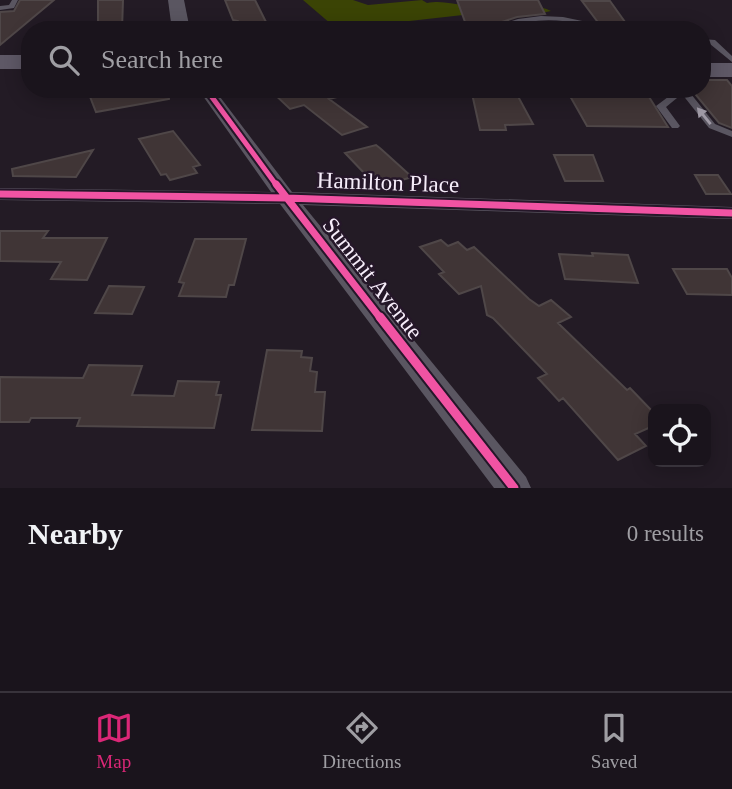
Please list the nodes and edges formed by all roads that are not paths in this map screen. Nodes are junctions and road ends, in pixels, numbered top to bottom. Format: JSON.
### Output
{"nodes":[{"id":1,"x":15,"y":0,"type":"edge"},
{"id":2,"x":176,"y":0,"type":"edge"},
{"id":3,"x":0,"y":8,"type":"edge"},
{"id":4,"x":180,"y":21,"type":"edge"},
{"id":5,"x":521,"y":21,"type":"edge"},
{"id":6,"x":576,"y":21,"type":"edge"},
{"id":7,"x":711,"y":42,"type":"edge"},
{"id":8,"x":732,"y":60,"type":"edge"},
{"id":9,"x":0,"y":62,"type":"edge"},
{"id":10,"x":21,"y":62,"type":"edge"},
{"id":11,"x":711,"y":70,"type":"edge"},
{"id":12,"x":732,"y":71,"type":"edge"},
{"id":13,"x":213,"y":98,"type":"edge"},
{"id":14,"x":673,"y":98,"type":"edge"},
{"id":15,"x":689,"y":98,"type":"edge"},
{"id":16,"x":676,"y":126,"type":"dead end"},
{"id":17,"x":732,"y":135,"type":"edge"},
{"id":18,"x":0,"y":194,"type":"edge"},
{"id":19,"x":286,"y":198,"type":"junction"},
{"id":20,"x":732,"y":213,"type":"edge"},
{"id":21,"x":514,"y":488,"type":"edge"}],
"edges":[{"from":1,"to":3,"type":"lane"},
{"from":2,"to":4,"type":"street"},
{"from":5,"to":6,"type":"lane"},
{"from":7,"to":8,"type":"lane"},
{"from":9,"to":10,"type":"main road"},
{"from":11,"to":12,"type":"main road"},
{"from":13,"to":19,"type":"street","name":"Summit Avenue"},
{"from":14,"to":16,"type":"lane"},
{"from":17,"to":15,"type":"lane","one_way":true},
{"from":18,"to":19,"type":"street","name":"Hamilton Place"},
{"from":19,"to":20,"type":"street","name":"Hamilton Place"},
{"from":19,"to":21,"type":"street","name":"Summit Avenue"}]}
